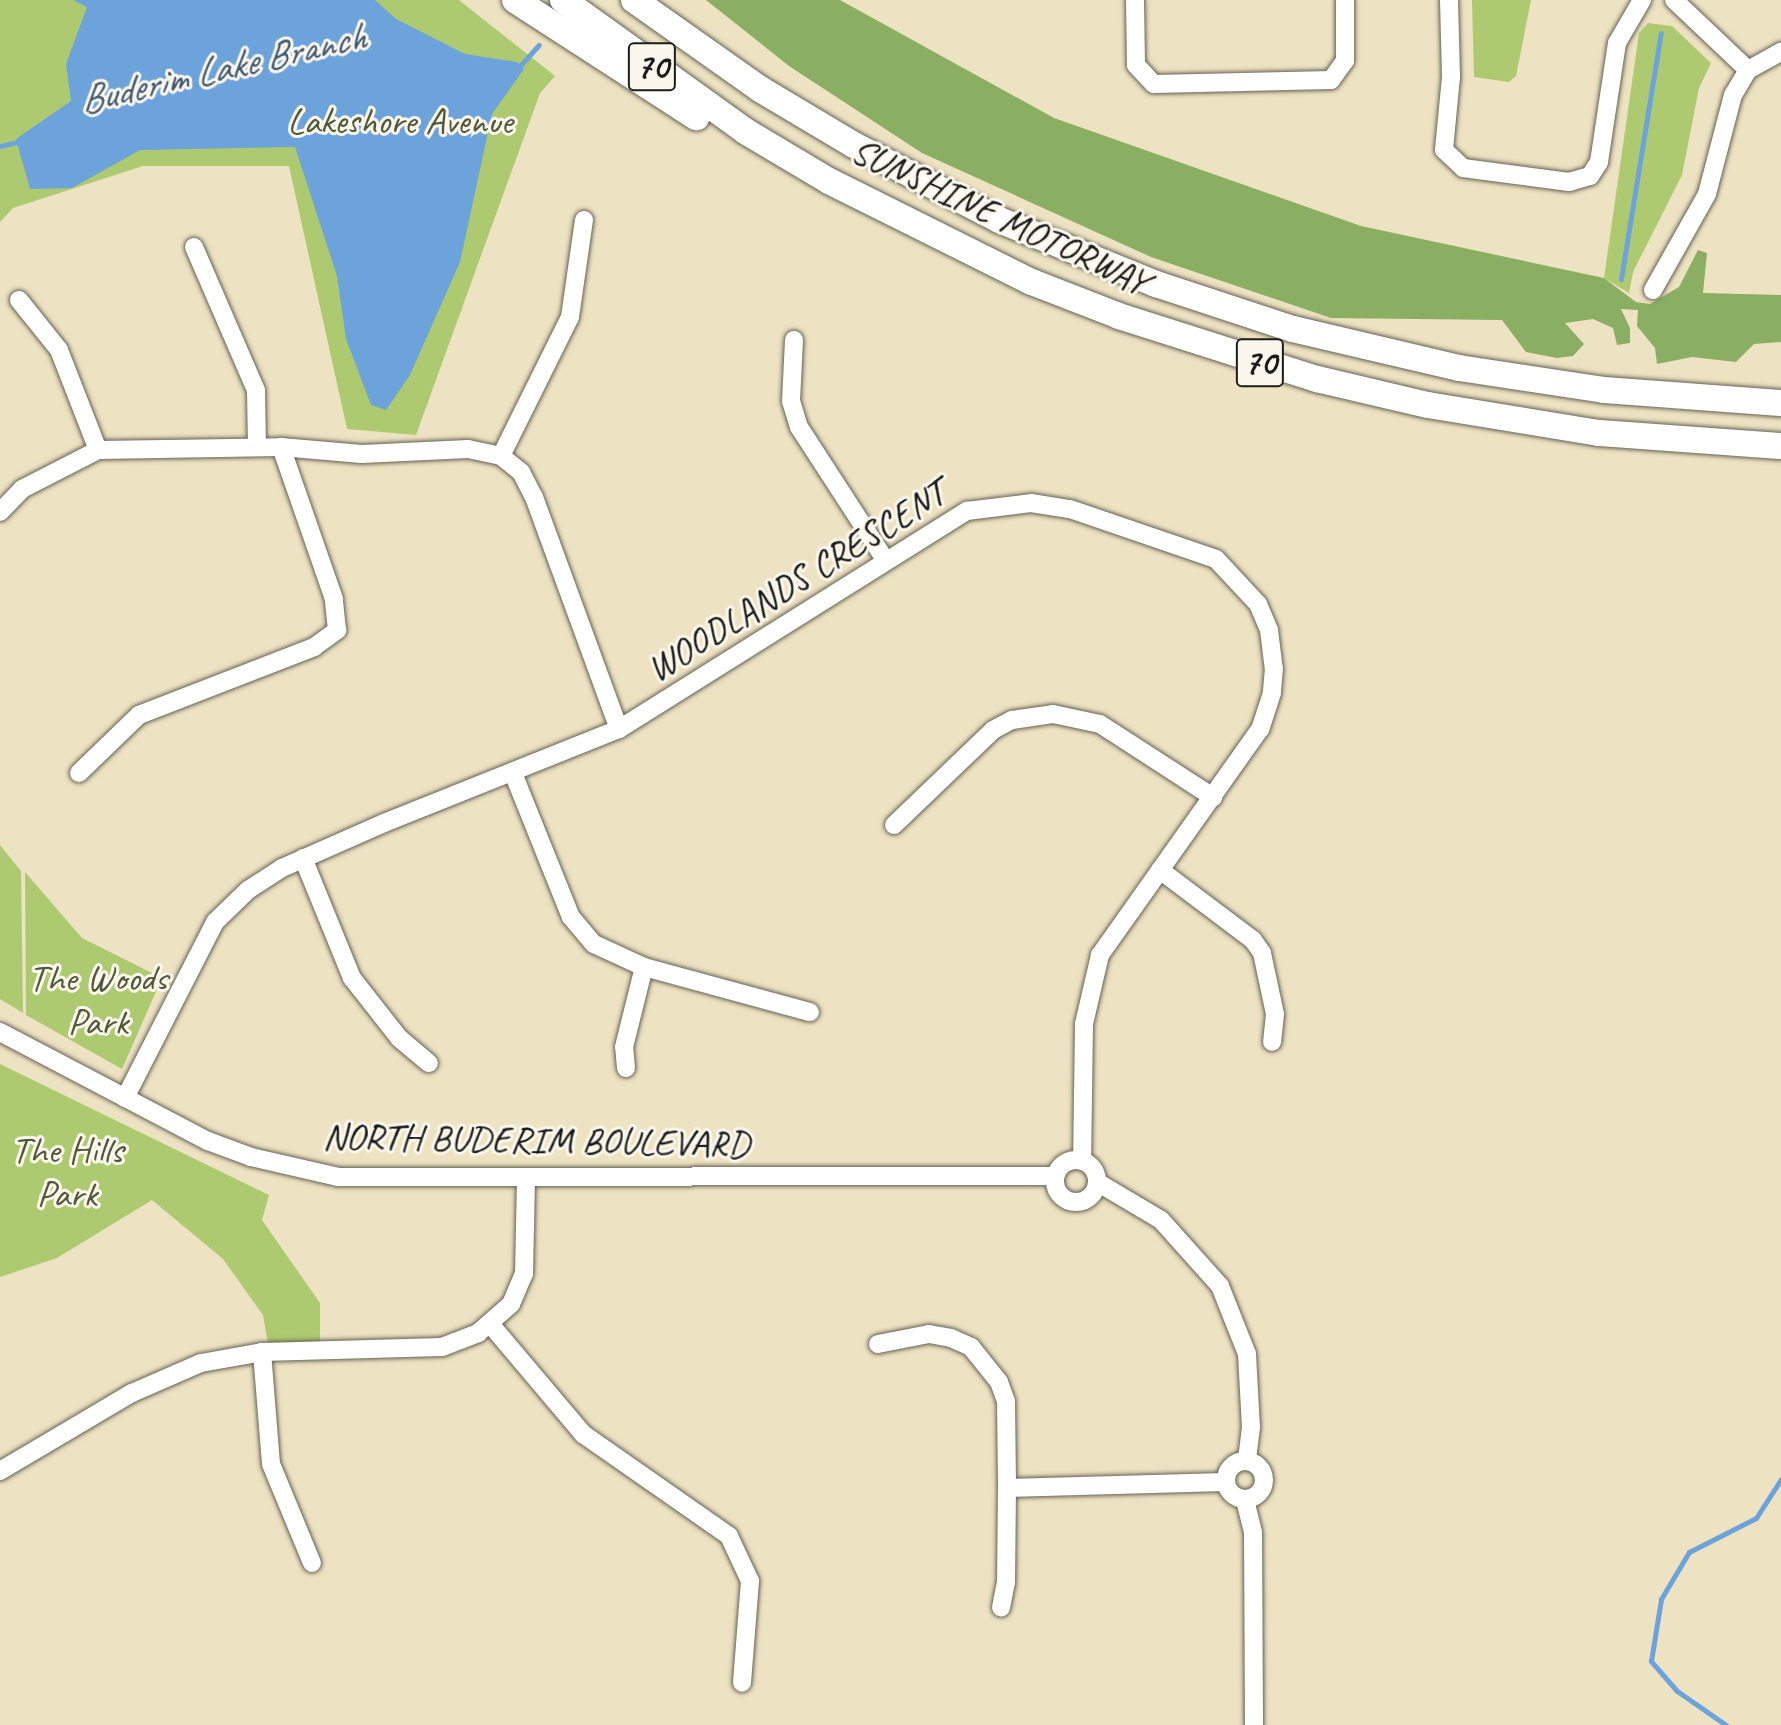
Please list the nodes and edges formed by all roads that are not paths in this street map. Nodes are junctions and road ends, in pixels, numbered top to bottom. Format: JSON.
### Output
{"nodes":[{"id":1,"x":515,"y":0,"type":"edge"},
{"id":2,"x":563,"y":0,"type":"edge"},
{"id":3,"x":634,"y":0,"type":"edge"},
{"id":4,"x":665,"y":0,"type":"edge"},
{"id":5,"x":1135,"y":0,"type":"edge"},
{"id":6,"x":1345,"y":0,"type":"edge"},
{"id":7,"x":1449,"y":0,"type":"edge"},
{"id":8,"x":1642,"y":0,"type":"edge"},
{"id":9,"x":1674,"y":0,"type":"edge"},
{"id":10,"x":1781,"y":52,"type":"edge"},
{"id":11,"x":1748,"y":70,"type":"junction"},
{"id":12,"x":745,"y":131,"type":"junction"},
{"id":13,"x":938,"y":191,"type":"junction"},
{"id":14,"x":584,"y":220,"type":"dead end"},
{"id":15,"x":194,"y":247,"type":"dead end"},
{"id":16,"x":1653,"y":290,"type":"dead end"},
{"id":17,"x":19,"y":300,"type":"dead end"},
{"id":18,"x":794,"y":340,"type":"dead end"},
{"id":19,"x":1781,"y":403,"type":"edge"},
{"id":20,"x":1781,"y":446,"type":"edge"},
{"id":21,"x":257,"y":447,"type":"junction"},
{"id":22,"x":281,"y":447,"type":"junction"},
{"id":23,"x":98,"y":450,"type":"junction"},
{"id":24,"x":501,"y":456,"type":"junction"},
{"id":25,"x":0,"y":512,"type":"edge"},
{"id":26,"x":884,"y":558,"type":"junction"},
{"id":27,"x":619,"y":729,"type":"junction"},
{"id":28,"x":79,"y":773,"type":"dead end"},
{"id":29,"x":513,"y":773,"type":"junction"},
{"id":30,"x":1213,"y":797,"type":"junction"},
{"id":31,"x":894,"y":825,"type":"dead end"},
{"id":32,"x":303,"y":858,"type":"junction"},
{"id":33,"x":1160,"y":870,"type":"junction"},
{"id":34,"x":644,"y":967,"type":"junction"},
{"id":35,"x":810,"y":1012,"type":"dead end"},
{"id":36,"x":0,"y":1032,"type":"edge"},
{"id":37,"x":1272,"y":1042,"type":"dead end"},
{"id":38,"x":429,"y":1063,"type":"dead end"},
{"id":39,"x":626,"y":1068,"type":"dead end"},
{"id":40,"x":125,"y":1098,"type":"junction"},
{"id":41,"x":1082,"y":1161,"type":"junction"},
{"id":42,"x":1055,"y":1176,"type":"junction"},
{"id":43,"x":526,"y":1179,"type":"junction"},
{"id":44,"x":1097,"y":1182,"type":"junction"},
{"id":45,"x":491,"y":1325,"type":"junction"},
{"id":46,"x":878,"y":1344,"type":"dead end"},
{"id":47,"x":262,"y":1352,"type":"junction"},
{"id":48,"x":1247,"y":1461,"type":"junction"},
{"id":49,"x":0,"y":1471,"type":"edge"},
{"id":50,"x":1225,"y":1482,"type":"junction"},
{"id":51,"x":1007,"y":1488,"type":"junction"},
{"id":52,"x":1245,"y":1500,"type":"junction"},
{"id":53,"x":312,"y":1563,"type":"dead end"},
{"id":54,"x":1001,"y":1608,"type":"dead end"},
{"id":55,"x":742,"y":1683,"type":"dead end"},
{"id":56,"x":1254,"y":1725,"type":"edge"}],
"edges":[{"from":1,"to":12,"type":"highway"},
{"from":2,"to":12,"type":"highway","name":"SUNSHINE MOTORWAY","number":"70"},
{"from":3,"to":13,"type":"highway","name":"SUNSHINE MOTORWAY","number":"70"},
{"from":4,"to":13,"type":"highway"},
{"from":5,"to":6,"type":"street"},
{"from":7,"to":8,"type":"street"},
{"from":9,"to":11,"type":"street"},
{"from":10,"to":11,"type":"street"},
{"from":11,"to":16,"type":"street"},
{"from":12,"to":20,"type":"highway","name":"SUNSHINE MOTORWAY","number":"70"},
{"from":13,"to":19,"type":"highway","name":"SUNSHINE MOTORWAY","number":"70"},
{"from":14,"to":24,"type":"street"},
{"from":15,"to":21,"type":"street"},
{"from":17,"to":23,"type":"street"},
{"from":18,"to":26,"type":"street"},
{"from":21,"to":22,"type":"street"},
{"from":21,"to":23,"type":"street"},
{"from":22,"to":24,"type":"street"},
{"from":22,"to":28,"type":"street"},
{"from":23,"to":25,"type":"street"},
{"from":24,"to":27,"type":"street"},
{"from":26,"to":27,"type":"street","name":"WOODLANDS CRESCENT"},
{"from":26,"to":30,"type":"street","name":"WOODLANDS CRESCENT"},
{"from":27,"to":29,"type":"street","name":"WOODLANDS CRESCENT"},
{"from":29,"to":32,"type":"street","name":"WOODLANDS CRESCENT"},
{"from":29,"to":34,"type":"street"},
{"from":30,"to":31,"type":"street"},
{"from":30,"to":33,"type":"street","name":"WOODLANDS CRESCENT"},
{"from":32,"to":38,"type":"street"},
{"from":32,"to":40,"type":"street","name":"WOODLANDS CRESCENT"},
{"from":33,"to":37,"type":"street"},
{"from":33,"to":41,"type":"street","name":"WOODLANDS CRESCENT"},
{"from":34,"to":35,"type":"street"},
{"from":34,"to":39,"type":"street"},
{"from":36,"to":40,"type":"street","name":"NORTH BUDERIM BOULEVARD"},
{"from":40,"to":43,"type":"street","name":"NORTH BUDERIM BOULEVARD"},
{"from":41,"to":42,"type":"street"},
{"from":41,"to":44,"type":"street"},
{"from":42,"to":43,"type":"street","name":"NORTH BUDERIM BOULEVARD"},
{"from":42,"to":44,"type":"street"},
{"from":43,"to":45,"type":"street"},
{"from":44,"to":48,"type":"street"},
{"from":45,"to":47,"type":"street"},
{"from":45,"to":55,"type":"street"},
{"from":46,"to":51,"type":"street"},
{"from":47,"to":49,"type":"street"},
{"from":47,"to":53,"type":"street"},
{"from":48,"to":50,"type":"street"},
{"from":48,"to":52,"type":"street"},
{"from":50,"to":51,"type":"street"},
{"from":50,"to":52,"type":"street"},
{"from":51,"to":54,"type":"street"},
{"from":52,"to":56,"type":"street"}]}
